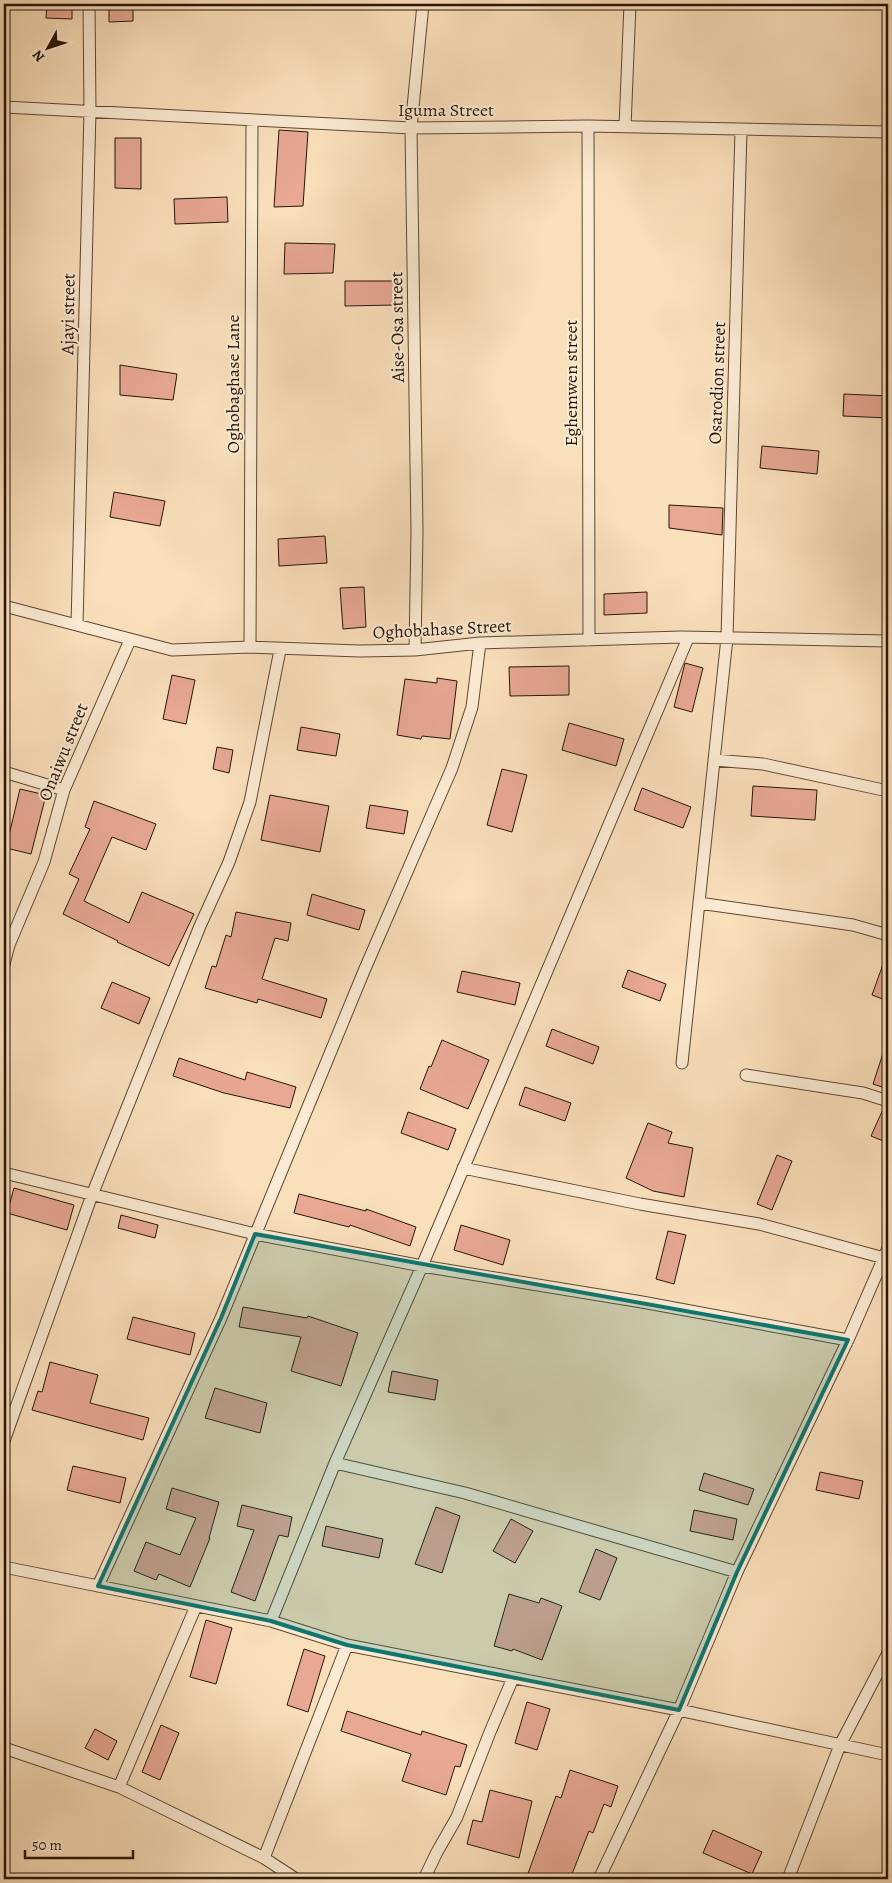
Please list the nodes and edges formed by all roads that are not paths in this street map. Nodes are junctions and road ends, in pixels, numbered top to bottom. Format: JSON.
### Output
{"nodes":[{"id":1,"x":89,"y":4,"type":"edge"},
{"id":2,"x":422,"y":4,"type":"edge"},
{"id":3,"x":630,"y":4,"type":"edge"},
{"id":4,"x":4,"y":107,"type":"edge"},
{"id":5,"x":90,"y":111,"type":"junction"},
{"id":6,"x":252,"y":121,"type":"junction"},
{"id":7,"x":588,"y":126,"type":"junction"},
{"id":8,"x":625,"y":126,"type":"junction"},
{"id":9,"x":411,"y":128,"type":"junction"},
{"id":10,"x":741,"y":130,"type":"junction"},
{"id":11,"x":888,"y":132,"type":"edge"},
{"id":12,"x":4,"y":606,"type":"edge"},
{"id":13,"x":77,"y":625,"type":"junction"},
{"id":14,"x":688,"y":638,"type":"junction"},
{"id":15,"x":727,"y":638,"type":"junction"},
{"id":16,"x":130,"y":640,"type":"junction"},
{"id":17,"x":589,"y":640,"type":"junction"},
{"id":18,"x":888,"y":641,"type":"edge"},
{"id":19,"x":480,"y":642,"type":"junction"},
{"id":20,"x":250,"y":648,"type":"junction"},
{"id":21,"x":280,"y":650,"type":"junction"},
{"id":22,"x":415,"y":650,"type":"junction"},
{"id":23,"x":714,"y":760,"type":"junction"},
{"id":24,"x":4,"y":772,"type":"edge"},
{"id":25,"x":64,"y":790,"type":"junction"},
{"id":26,"x":888,"y":791,"type":"edge"},
{"id":27,"x":699,"y":903,"type":"junction"},
{"id":28,"x":888,"y":935,"type":"edge"},
{"id":29,"x":6,"y":944,"type":"edge"},
{"id":30,"x":4,"y":964,"type":"edge"},
{"id":31,"x":682,"y":1063,"type":"dead end"},
{"id":32,"x":746,"y":1076,"type":"dead end"},
{"id":33,"x":888,"y":1100,"type":"edge"},
{"id":34,"x":463,"y":1168,"type":"junction"},
{"id":35,"x":4,"y":1173,"type":"edge"},
{"id":36,"x":92,"y":1195,"type":"junction"},
{"id":37,"x":255,"y":1234,"type":"junction"},
{"id":38,"x":886,"y":1253,"type":"edge"},
{"id":39,"x":422,"y":1266,"type":"junction"},
{"id":40,"x":848,"y":1340,"type":"junction"},
{"id":41,"x":4,"y":1441,"type":"edge"},
{"id":42,"x":335,"y":1463,"type":"junction"},
{"id":43,"x":4,"y":1567,"type":"edge"},
{"id":44,"x":737,"y":1572,"type":"junction"},
{"id":45,"x":98,"y":1586,"type":"junction"},
{"id":46,"x":196,"y":1606,"type":"junction"},
{"id":47,"x":271,"y":1621,"type":"junction"},
{"id":48,"x":347,"y":1645,"type":"junction"},
{"id":49,"x":888,"y":1653,"type":"edge"},
{"id":50,"x":514,"y":1678,"type":"junction"},
{"id":51,"x":679,"y":1710,"type":"junction"},
{"id":52,"x":840,"y":1745,"type":"junction"},
{"id":53,"x":4,"y":1748,"type":"edge"},
{"id":54,"x":888,"y":1755,"type":"edge"},
{"id":55,"x":119,"y":1787,"type":"junction"},
{"id":56,"x":264,"y":1858,"type":"junction"},
{"id":57,"x":296,"y":1879,"type":"edge"},
{"id":58,"x":424,"y":1879,"type":"edge"},
{"id":59,"x":599,"y":1879,"type":"edge"},
{"id":60,"x":788,"y":1879,"type":"edge"}],
"edges":[{"from":1,"to":5,"type":"street","name":"Ajayi street"},
{"from":2,"to":9,"type":"street","name":"Aise-Osa street"},
{"from":3,"to":8,"type":"street"},
{"from":4,"to":5,"type":"street","name":"Iguma Street"},
{"from":5,"to":6,"type":"street","name":"Iguma Street"},
{"from":5,"to":13,"type":"street","name":"Ajayi street"},
{"from":6,"to":9,"type":"street","name":"Iguma Street"},
{"from":6,"to":20,"type":"street","name":"Oghobaghase Lane"},
{"from":7,"to":8,"type":"street","name":"Iguma Street"},
{"from":7,"to":9,"type":"street","name":"Iguma Street"},
{"from":7,"to":17,"type":"street","name":"Eghemwen street"},
{"from":8,"to":10,"type":"street","name":"Iguma Street"},
{"from":9,"to":22,"type":"street","name":"Aise-Osa street"},
{"from":10,"to":11,"type":"street","name":"Iguma Street"},
{"from":10,"to":15,"type":"street","name":"Osarodion street"},
{"from":12,"to":13,"type":"street","name":"Oghobahase Street"},
{"from":13,"to":16,"type":"street","name":"Oghobahase Street"},
{"from":14,"to":15,"type":"street","name":"Oghobahase Street"},
{"from":14,"to":17,"type":"street","name":"Oghobahase Street"},
{"from":14,"to":34,"type":"street"},
{"from":15,"to":18,"type":"street","name":"Oghobahase Street"},
{"from":15,"to":23,"type":"street","name":"Osarodion street"},
{"from":16,"to":20,"type":"street","name":"Oghobahase Street"},
{"from":16,"to":25,"type":"street","name":"Onaiwu street"},
{"from":17,"to":19,"type":"street","name":"Oghobahase Street"},
{"from":19,"to":22,"type":"street","name":"Oghobahase Street"},
{"from":19,"to":37,"type":"street"},
{"from":20,"to":21,"type":"street","name":"Oghobahase Street"},
{"from":21,"to":22,"type":"street","name":"Oghobahase Street"},
{"from":21,"to":36,"type":"street"},
{"from":23,"to":26,"type":"street"},
{"from":23,"to":27,"type":"street","name":"Osarodion street"},
{"from":24,"to":25,"type":"street"},
{"from":25,"to":29,"type":"street","name":"Onaiwu street"},
{"from":27,"to":28,"type":"street"},
{"from":27,"to":31,"type":"street","name":"Osarodion street"},
{"from":29,"to":30,"type":"street","name":"Onaiwu street"},
{"from":32,"to":33,"type":"street"},
{"from":34,"to":38,"type":"street"},
{"from":34,"to":39,"type":"street"},
{"from":35,"to":36,"type":"street"},
{"from":36,"to":37,"type":"street"},
{"from":36,"to":41,"type":"street"},
{"from":37,"to":39,"type":"street"},
{"from":37,"to":45,"type":"street"},
{"from":38,"to":40,"type":"street"},
{"from":39,"to":40,"type":"street"},
{"from":39,"to":42,"type":"street"},
{"from":40,"to":44,"type":"street"},
{"from":42,"to":44,"type":"street"},
{"from":42,"to":47,"type":"street"},
{"from":43,"to":45,"type":"street"},
{"from":44,"to":51,"type":"street"},
{"from":45,"to":46,"type":"street"},
{"from":46,"to":47,"type":"street"},
{"from":46,"to":55,"type":"street"},
{"from":47,"to":48,"type":"street"},
{"from":48,"to":50,"type":"street"},
{"from":48,"to":56,"type":"street"},
{"from":49,"to":52,"type":"street"},
{"from":50,"to":51,"type":"street"},
{"from":50,"to":58,"type":"street"},
{"from":51,"to":52,"type":"street"},
{"from":51,"to":59,"type":"street"},
{"from":52,"to":54,"type":"street"},
{"from":52,"to":60,"type":"street"},
{"from":53,"to":55,"type":"street"},
{"from":55,"to":56,"type":"street"},
{"from":56,"to":57,"type":"street"}]}
